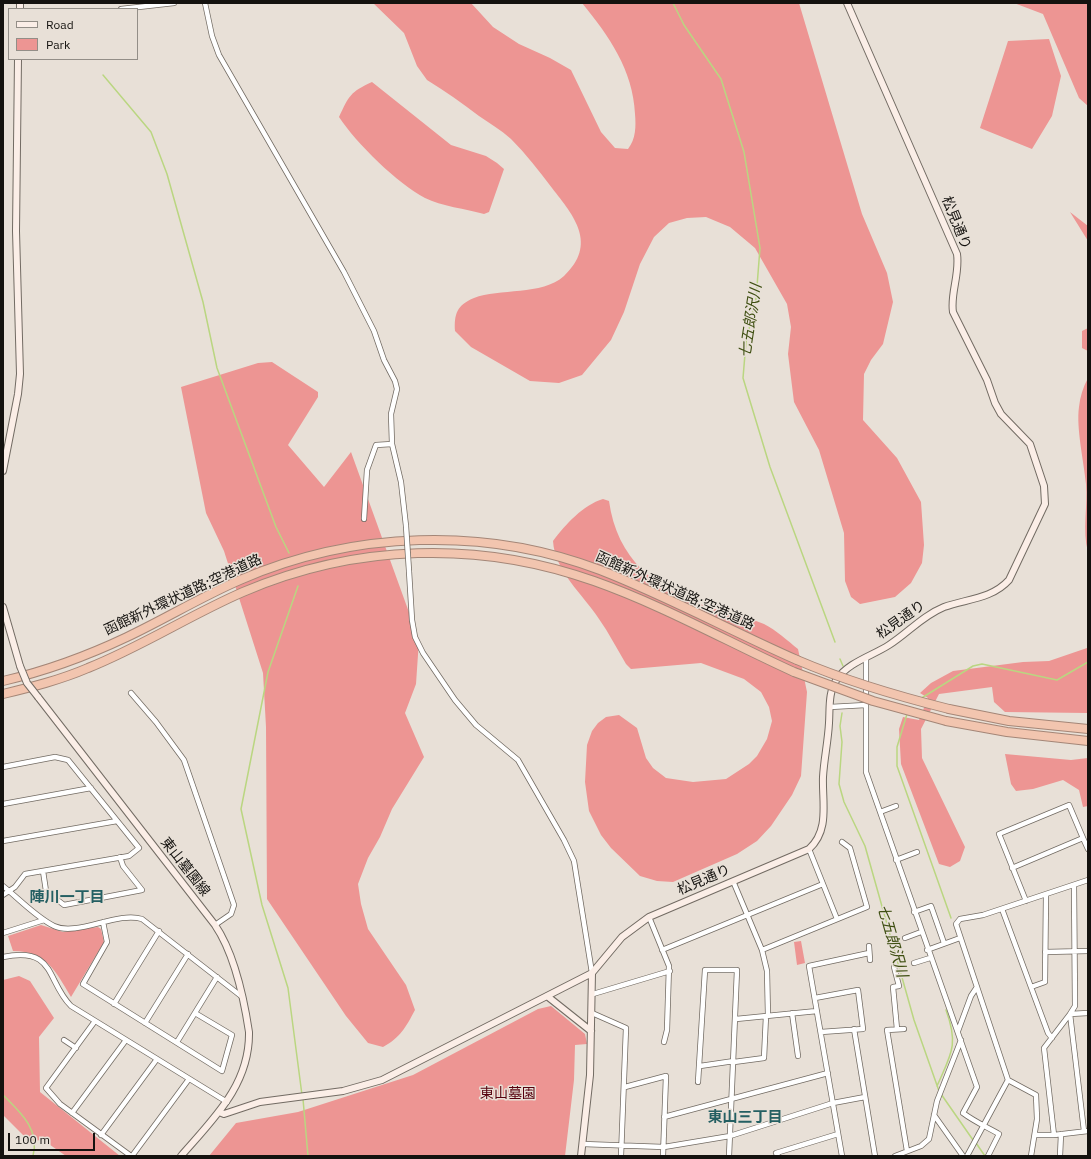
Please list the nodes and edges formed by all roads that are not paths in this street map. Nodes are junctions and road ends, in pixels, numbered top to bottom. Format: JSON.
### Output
{"nodes":[{"id":1,"x":174,"y":3,"type":"edge"},
{"id":2,"x":205,"y":3,"type":"edge"},
{"id":3,"x":847,"y":3,"type":"edge"},
{"id":4,"x":130,"y":8,"type":"edge"},
{"id":5,"x":18,"y":60,"type":"edge"},
{"id":6,"x":392,"y":444,"type":"junction"},
{"id":7,"x":3,"y":471,"type":"edge"},
{"id":8,"x":364,"y":519,"type":"dead end"},
{"id":9,"x":3,"y":607,"type":"edge"},
{"id":10,"x":866,"y":657,"type":"junction"},
{"id":11,"x":3,"y":681,"type":"edge"},
{"id":12,"x":131,"y":693,"type":"dead end"},
{"id":13,"x":3,"y":694,"type":"edge"},
{"id":14,"x":866,"y":706,"type":"junction"},
{"id":15,"x":830,"y":707,"type":"junction"},
{"id":16,"x":1088,"y":729,"type":"edge"},
{"id":17,"x":1088,"y":741,"type":"edge"},
{"id":18,"x":3,"y":766,"type":"edge"},
{"id":19,"x":91,"y":788,"type":"junction"},
{"id":20,"x":3,"y":804,"type":"edge"},
{"id":21,"x":896,"y":806,"type":"dead end"},
{"id":22,"x":880,"y":812,"type":"junction"},
{"id":23,"x":117,"y":821,"type":"junction"},
{"id":24,"x":1083,"y":838,"type":"junction"},
{"id":25,"x":3,"y":841,"type":"edge"},
{"id":26,"x":842,"y":842,"type":"dead end"},
{"id":27,"x":809,"y":848,"type":"junction"},
{"id":28,"x":1088,"y":849,"type":"edge"},
{"id":29,"x":916,"y":852,"type":"dead end"},
{"id":30,"x":120,"y":857,"type":"junction"},
{"id":31,"x":896,"y":860,"type":"junction"},
{"id":32,"x":1012,"y":868,"type":"junction"},
{"id":33,"x":42,"y":871,"type":"junction"},
{"id":34,"x":1088,"y":880,"type":"edge"},
{"id":35,"x":733,"y":881,"type":"junction"},
{"id":36,"x":823,"y":884,"type":"junction"},
{"id":37,"x":1074,"y":884,"type":"junction"},
{"id":38,"x":3,"y":886,"type":"edge"},
{"id":39,"x":10,"y":892,"type":"junction"},
{"id":40,"x":3,"y":895,"type":"edge"},
{"id":41,"x":1046,"y":895,"type":"junction"},
{"id":42,"x":1026,"y":901,"type":"junction"},
{"id":43,"x":1002,"y":909,"type":"junction"},
{"id":44,"x":914,"y":912,"type":"junction"},
{"id":45,"x":748,"y":915,"type":"junction"},
{"id":46,"x":649,"y":918,"type":"junction"},
{"id":47,"x":837,"y":919,"type":"junction"},
{"id":48,"x":44,"y":920,"type":"junction"},
{"id":49,"x":103,"y":922,"type":"junction"},
{"id":50,"x":215,"y":925,"type":"junction"},
{"id":51,"x":159,"y":931,"type":"junction"},
{"id":52,"x":921,"y":932,"type":"junction"},
{"id":53,"x":3,"y":933,"type":"edge"},
{"id":54,"x":906,"y":938,"type":"dead end"},
{"id":55,"x":960,"y":938,"type":"junction"},
{"id":56,"x":944,"y":943,"type":"junction"},
{"id":57,"x":869,"y":946,"type":"dead end"},
{"id":58,"x":662,"y":950,"type":"junction"},
{"id":59,"x":762,"y":950,"type":"junction"},
{"id":60,"x":928,"y":950,"type":"junction"},
{"id":61,"x":1074,"y":951,"type":"junction"},
{"id":62,"x":1088,"y":951,"type":"edge"},
{"id":63,"x":1045,"y":952,"type":"junction"},
{"id":64,"x":869,"y":953,"type":"junction"},
{"id":65,"x":188,"y":954,"type":"junction"},
{"id":66,"x":3,"y":957,"type":"edge"},
{"id":67,"x":930,"y":958,"type":"junction"},
{"id":68,"x":870,"y":960,"type":"dead end"},
{"id":69,"x":914,"y":963,"type":"dead end"},
{"id":70,"x":894,"y":967,"type":"dead end"},
{"id":71,"x":670,"y":971,"type":"junction"},
{"id":72,"x":592,"y":973,"type":"junction"},
{"id":73,"x":217,"y":977,"type":"junction"},
{"id":74,"x":977,"y":987,"type":"junction"},
{"id":75,"x":1031,"y":987,"type":"junction"},
{"id":76,"x":593,"y":994,"type":"junction"},
{"id":77,"x":241,"y":996,"type":"junction"},
{"id":78,"x":547,"y":996,"type":"junction"},
{"id":79,"x":815,"y":998,"type":"junction"},
{"id":80,"x":114,"y":1004,"type":"junction"},
{"id":81,"x":817,"y":1011,"type":"junction"},
{"id":82,"x":195,"y":1013,"type":"junction"},
{"id":83,"x":592,"y":1013,"type":"junction"},
{"id":84,"x":792,"y":1013,"type":"junction"},
{"id":85,"x":1088,"y":1013,"type":"edge"},
{"id":86,"x":1070,"y":1014,"type":"junction"},
{"id":87,"x":767,"y":1016,"type":"junction"},
{"id":88,"x":736,"y":1020,"type":"junction"},
{"id":89,"x":95,"y":1021,"type":"junction"},
{"id":90,"x":145,"y":1023,"type":"junction"},
{"id":91,"x":904,"y":1028,"type":"dead end"},
{"id":92,"x":854,"y":1029,"type":"junction"},
{"id":93,"x":897,"y":1029,"type":"junction"},
{"id":94,"x":591,"y":1031,"type":"junction"},
{"id":95,"x":821,"y":1032,"type":"junction"},
{"id":96,"x":958,"y":1032,"type":"junction"},
{"id":97,"x":1052,"y":1038,"type":"junction"},
{"id":98,"x":64,"y":1040,"type":"dead end"},
{"id":99,"x":126,"y":1040,"type":"junction"},
{"id":100,"x":961,"y":1040,"type":"junction"},
{"id":101,"x":177,"y":1042,"type":"junction"},
{"id":102,"x":664,"y":1042,"type":"dead end"},
{"id":103,"x":76,"y":1048,"type":"junction"},
{"id":104,"x":798,"y":1056,"type":"dead end"},
{"id":105,"x":157,"y":1059,"type":"junction"},
{"id":106,"x":734,"y":1062,"type":"junction"},
{"id":107,"x":700,"y":1066,"type":"junction"},
{"id":108,"x":828,"y":1073,"type":"junction"},
{"id":109,"x":189,"y":1079,"type":"junction"},
{"id":110,"x":1008,"y":1080,"type":"junction"},
{"id":111,"x":698,"y":1082,"type":"dead end"},
{"id":112,"x":625,"y":1087,"type":"junction"},
{"id":113,"x":865,"y":1097,"type":"junction"},
{"id":114,"x":731,"y":1100,"type":"junction"},
{"id":115,"x":227,"y":1102,"type":"junction"},
{"id":116,"x":833,"y":1103,"type":"junction"},
{"id":117,"x":219,"y":1112,"type":"junction"},
{"id":118,"x":72,"y":1113,"type":"junction"},
{"id":119,"x":934,"y":1116,"type":"junction"},
{"id":120,"x":664,"y":1117,"type":"junction"},
{"id":121,"x":984,"y":1125,"type":"junction"},
{"id":122,"x":1086,"y":1131,"type":"edge"},
{"id":123,"x":838,"y":1134,"type":"junction"},
{"id":124,"x":1061,"y":1134,"type":"junction"},
{"id":125,"x":101,"y":1135,"type":"junction"},
{"id":126,"x":1035,"y":1135,"type":"junction"},
{"id":127,"x":1054,"y":1135,"type":"junction"},
{"id":128,"x":730,"y":1136,"type":"junction"},
{"id":129,"x":583,"y":1144,"type":"junction"},
{"id":130,"x":622,"y":1145,"type":"junction"},
{"id":131,"x":664,"y":1147,"type":"junction"},
{"id":132,"x":907,"y":1151,"type":"junction"},
{"id":133,"x":131,"y":1156,"type":"edge"},
{"id":134,"x":181,"y":1156,"type":"edge"},
{"id":135,"x":581,"y":1156,"type":"edge"},
{"id":136,"x":621,"y":1156,"type":"edge"},
{"id":137,"x":663,"y":1156,"type":"edge"},
{"id":138,"x":729,"y":1156,"type":"edge"},
{"id":139,"x":778,"y":1156,"type":"edge"},
{"id":140,"x":842,"y":1156,"type":"edge"},
{"id":141,"x":875,"y":1156,"type":"edge"},
{"id":142,"x":895,"y":1156,"type":"edge"},
{"id":143,"x":963,"y":1156,"type":"edge"},
{"id":144,"x":967,"y":1156,"type":"edge"},
{"id":145,"x":988,"y":1156,"type":"edge"},
{"id":146,"x":1031,"y":1156,"type":"edge"},
{"id":147,"x":1060,"y":1156,"type":"edge"}],
"edges":[{"from":1,"to":4,"type":"street"},
{"from":2,"to":6,"type":"street"},
{"from":3,"to":10,"type":"street","name":"松見通り"},
{"from":5,"to":7,"type":"street"},
{"from":6,"to":8,"type":"street"},
{"from":6,"to":72,"type":"street","bridge":true},
{"from":9,"to":50,"type":"street","name":"東山墓園線","bridge":true},
{"from":10,"to":14,"type":"street"},
{"from":10,"to":15,"type":"street","name":"松見通り"},
{"from":11,"to":16,"type":"highway","name":"函館新外環状道路;空港道路","bridge":true},
{"from":12,"to":50,"type":"street"},
{"from":13,"to":17,"type":"highway","name":"函館新外環状道路;空港道路","bridge":true},
{"from":14,"to":15,"type":"street"},
{"from":14,"to":22,"type":"street"},
{"from":15,"to":27,"type":"street","name":"松見通り"},
{"from":18,"to":19,"type":"street"},
{"from":19,"to":20,"type":"street"},
{"from":19,"to":23,"type":"street"},
{"from":21,"to":22,"type":"street"},
{"from":22,"to":31,"type":"street"},
{"from":23,"to":25,"type":"street"},
{"from":23,"to":30,"type":"street"},
{"from":24,"to":28,"type":"street"},
{"from":24,"to":32,"type":"street"},
{"from":24,"to":32,"type":"street"},
{"from":26,"to":47,"type":"street"},
{"from":27,"to":35,"type":"street","name":"松見通り"},
{"from":27,"to":36,"type":"street"},
{"from":29,"to":31,"type":"street"},
{"from":30,"to":33,"type":"street"},
{"from":30,"to":33,"type":"street"},
{"from":31,"to":44,"type":"street"},
{"from":32,"to":42,"type":"street"},
{"from":33,"to":39,"type":"street"},
{"from":34,"to":37,"type":"street"},
{"from":35,"to":45,"type":"street"},
{"from":35,"to":46,"type":"street","name":"松見通り"},
{"from":36,"to":45,"type":"street"},
{"from":36,"to":47,"type":"street"},
{"from":37,"to":41,"type":"street"},
{"from":37,"to":61,"type":"street"},
{"from":38,"to":39,"type":"street"},
{"from":39,"to":40,"type":"street"},
{"from":39,"to":48,"type":"street"},
{"from":41,"to":42,"type":"street"},
{"from":41,"to":63,"type":"street"},
{"from":42,"to":43,"type":"street"},
{"from":43,"to":55,"type":"street"},
{"from":43,"to":75,"type":"street"},
{"from":44,"to":52,"type":"street"},
{"from":44,"to":56,"type":"street"},
{"from":45,"to":58,"type":"street"},
{"from":45,"to":59,"type":"street"},
{"from":46,"to":58,"type":"street"},
{"from":46,"to":72,"type":"street","name":"松見通り"},
{"from":47,"to":59,"type":"street"},
{"from":48,"to":49,"type":"street"},
{"from":48,"to":53,"type":"street"},
{"from":49,"to":51,"type":"street"},
{"from":49,"to":80,"type":"street"},
{"from":50,"to":77,"type":"street","name":"東山墓園線"},
{"from":51,"to":65,"type":"street"},
{"from":51,"to":80,"type":"street"},
{"from":52,"to":54,"type":"street"},
{"from":52,"to":60,"type":"street"},
{"from":55,"to":56,"type":"street"},
{"from":55,"to":74,"type":"street"},
{"from":56,"to":60,"type":"street"},
{"from":57,"to":64,"type":"street"},
{"from":58,"to":71,"type":"street"},
{"from":59,"to":87,"type":"street"},
{"from":60,"to":67,"type":"street"},
{"from":61,"to":62,"type":"street"},
{"from":61,"to":63,"type":"street"},
{"from":61,"to":86,"type":"street"},
{"from":63,"to":75,"type":"street"},
{"from":64,"to":68,"type":"street"},
{"from":64,"to":79,"type":"street"},
{"from":65,"to":73,"type":"street"},
{"from":65,"to":90,"type":"street"},
{"from":66,"to":89,"type":"street"},
{"from":67,"to":69,"type":"street"},
{"from":67,"to":96,"type":"street"},
{"from":70,"to":93,"type":"street"},
{"from":71,"to":76,"type":"street"},
{"from":71,"to":102,"type":"street"},
{"from":72,"to":76,"type":"street"},
{"from":72,"to":78,"type":"street"},
{"from":73,"to":77,"type":"street"},
{"from":73,"to":82,"type":"street"},
{"from":74,"to":96,"type":"street"},
{"from":74,"to":110,"type":"street"},
{"from":75,"to":97,"type":"street"},
{"from":76,"to":83,"type":"street"},
{"from":77,"to":115,"type":"street","name":"東山墓園線"},
{"from":78,"to":94,"type":"street"},
{"from":78,"to":117,"type":"street"},
{"from":79,"to":81,"type":"street"},
{"from":79,"to":92,"type":"street"},
{"from":80,"to":90,"type":"street"},
{"from":81,"to":84,"type":"street"},
{"from":81,"to":95,"type":"street"},
{"from":82,"to":101,"type":"street"},
{"from":82,"to":101,"type":"street"},
{"from":83,"to":94,"type":"street"},
{"from":83,"to":112,"type":"street"},
{"from":84,"to":87,"type":"street"},
{"from":84,"to":104,"type":"street"},
{"from":85,"to":86,"type":"street"},
{"from":86,"to":97,"type":"street"},
{"from":86,"to":122,"type":"street"},
{"from":87,"to":88,"type":"street"},
{"from":87,"to":106,"type":"street"},
{"from":88,"to":106,"type":"street"},
{"from":88,"to":107,"type":"street"},
{"from":89,"to":99,"type":"street"},
{"from":89,"to":103,"type":"street"},
{"from":90,"to":101,"type":"street"},
{"from":91,"to":93,"type":"street"},
{"from":92,"to":95,"type":"street"},
{"from":92,"to":113,"type":"street"},
{"from":93,"to":132,"type":"street"},
{"from":94,"to":129,"type":"street"},
{"from":95,"to":108,"type":"street"},
{"from":96,"to":100,"type":"street"},
{"from":97,"to":127,"type":"street"},
{"from":98,"to":103,"type":"street"},
{"from":99,"to":105,"type":"street"},
{"from":99,"to":118,"type":"street"},
{"from":100,"to":119,"type":"street"},
{"from":100,"to":121,"type":"street"},
{"from":103,"to":118,"type":"street"},
{"from":105,"to":109,"type":"street"},
{"from":105,"to":125,"type":"street"},
{"from":106,"to":107,"type":"street"},
{"from":106,"to":114,"type":"street"},
{"from":107,"to":111,"type":"street"},
{"from":108,"to":114,"type":"street"},
{"from":108,"to":116,"type":"street"},
{"from":109,"to":115,"type":"street"},
{"from":109,"to":133,"type":"street"},
{"from":110,"to":121,"type":"street"},
{"from":110,"to":126,"type":"street"},
{"from":112,"to":120,"type":"street"},
{"from":112,"to":130,"type":"street"},
{"from":113,"to":116,"type":"street"},
{"from":113,"to":141,"type":"street"},
{"from":114,"to":120,"type":"street"},
{"from":114,"to":128,"type":"street"},
{"from":115,"to":117,"type":"street","name":"東山墓園線"},
{"from":116,"to":123,"type":"street"},
{"from":116,"to":128,"type":"street"},
{"from":117,"to":134,"type":"street","name":"東山墓園線"},
{"from":118,"to":125,"type":"street"},
{"from":119,"to":132,"type":"street"},
{"from":119,"to":143,"type":"street"},
{"from":120,"to":131,"type":"street"},
{"from":121,"to":144,"type":"street"},
{"from":121,"to":145,"type":"street"},
{"from":122,"to":124,"type":"street"},
{"from":123,"to":139,"type":"street"},
{"from":123,"to":140,"type":"street"},
{"from":124,"to":127,"type":"street"},
{"from":124,"to":147,"type":"street"},
{"from":125,"to":133,"type":"street"},
{"from":126,"to":127,"type":"street"},
{"from":126,"to":146,"type":"street"},
{"from":128,"to":131,"type":"street"},
{"from":128,"to":138,"type":"street"},
{"from":129,"to":130,"type":"street"},
{"from":129,"to":135,"type":"street"},
{"from":130,"to":131,"type":"street"},
{"from":130,"to":136,"type":"street"},
{"from":131,"to":137,"type":"street"},
{"from":132,"to":142,"type":"street"}]}
